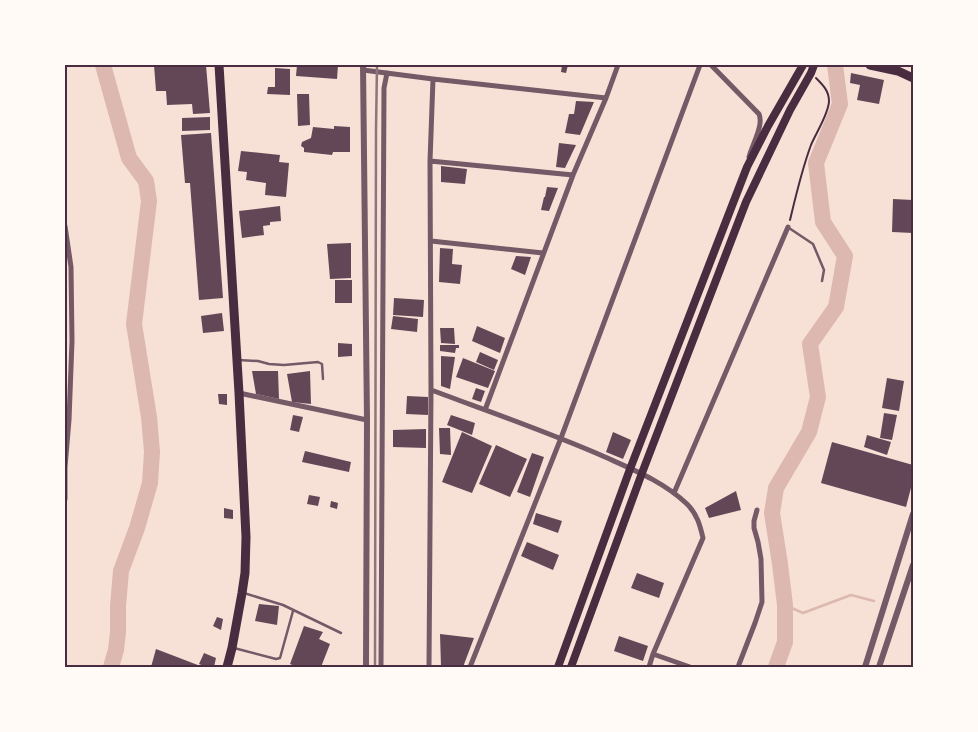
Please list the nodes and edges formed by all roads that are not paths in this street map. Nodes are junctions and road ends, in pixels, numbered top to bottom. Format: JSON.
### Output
{"nodes":[{"id":1,"x":219,"y":65,"type":"edge"},
{"id":2,"x":618,"y":65,"type":"edge"},
{"id":3,"x":700,"y":65,"type":"edge"},
{"id":4,"x":711,"y":65,"type":"edge"},
{"id":5,"x":803,"y":65,"type":"edge"},
{"id":6,"x":814,"y":65,"type":"edge"},
{"id":7,"x":870,"y":65,"type":"edge"},
{"id":8,"x":363,"y":68,"type":"edge"},
{"id":9,"x":387,"y":73,"type":"junction"},
{"id":10,"x":913,"y":78,"type":"edge"},
{"id":11,"x":433,"y":79,"type":"junction"},
{"id":12,"x":606,"y":98,"type":"junction"},
{"id":13,"x":430,"y":161,"type":"junction"},
{"id":14,"x":747,"y":167,"type":"junction"},
{"id":15,"x":573,"y":175,"type":"junction"},
{"id":16,"x":65,"y":226,"type":"edge"},
{"id":17,"x":788,"y":227,"type":"joint"},
{"id":18,"x":431,"y":241,"type":"junction"},
{"id":19,"x":543,"y":253,"type":"junction"},
{"id":20,"x":822,"y":281,"type":"dead end"},
{"id":21,"x":65,"y":339,"type":"edge"},
{"id":22,"x":72,"y":341,"type":"junction"},
{"id":23,"x":237,"y":360,"type":"junction"},
{"id":24,"x":323,"y":379,"type":"dead end"},
{"id":25,"x":431,"y":390,"type":"junction"},
{"id":26,"x":239,"y":393,"type":"junction"},
{"id":27,"x":485,"y":410,"type":"junction"},
{"id":28,"x":67,"y":419,"type":"edge"},
{"id":29,"x":368,"y":420,"type":"junction"},
{"id":30,"x":561,"y":438,"type":"junction"},
{"id":31,"x":65,"y":466,"type":"edge"},
{"id":32,"x":630,"y":469,"type":"junction"},
{"id":33,"x":642,"y":473,"type":"junction"},
{"id":34,"x":674,"y":494,"type":"junction"},
{"id":35,"x":65,"y":499,"type":"edge"},
{"id":36,"x":757,"y":510,"type":"dead end"},
{"id":37,"x":913,"y":514,"type":"edge"},
{"id":38,"x":913,"y":565,"type":"edge"},
{"id":39,"x":242,"y":593,"type":"junction"},
{"id":40,"x":293,"y":610,"type":"junction"},
{"id":41,"x":579,"y":610,"type":"junction"},
{"id":42,"x":882,"y":613,"type":"junction"},
{"id":43,"x":591,"y":614,"type":"junction"},
{"id":44,"x":896,"y":617,"type":"junction"},
{"id":45,"x":341,"y":633,"type":"dead end"},
{"id":46,"x":232,"y":648,"type":"junction"},
{"id":47,"x":653,"y":654,"type":"junction"},
{"id":48,"x":228,"y":667,"type":"edge"},
{"id":49,"x":366,"y":667,"type":"edge"},
{"id":50,"x":381,"y":667,"type":"edge"},
{"id":51,"x":429,"y":667,"type":"edge"},
{"id":52,"x":470,"y":667,"type":"edge"},
{"id":53,"x":558,"y":667,"type":"edge"},
{"id":54,"x":572,"y":667,"type":"edge"},
{"id":55,"x":649,"y":667,"type":"edge"},
{"id":56,"x":690,"y":667,"type":"edge"},
{"id":57,"x":738,"y":667,"type":"edge"},
{"id":58,"x":865,"y":667,"type":"edge"},
{"id":59,"x":879,"y":667,"type":"edge"}],
"edges":[{"from":1,"to":23,"type":"main road"},
{"from":2,"to":12,"type":"street"},
{"from":3,"to":30,"type":"street"},
{"from":4,"to":14,"type":"street"},
{"from":5,"to":14,"type":"main road"},
{"from":6,"to":33,"type":"main road"},
{"from":7,"to":10,"type":"main road"},
{"from":8,"to":9,"type":"street"},
{"from":8,"to":29,"type":"street"},
{"from":9,"to":11,"type":"street"},
{"from":9,"to":50,"type":"street"},
{"from":11,"to":12,"type":"street"},
{"from":11,"to":13,"type":"street"},
{"from":12,"to":15,"type":"street"},
{"from":13,"to":15,"type":"street"},
{"from":13,"to":18,"type":"street"},
{"from":14,"to":32,"type":"main road"},
{"from":15,"to":19,"type":"street"},
{"from":16,"to":22,"type":"street"},
{"from":17,"to":20,"type":"lane"},
{"from":17,"to":34,"type":"street"},
{"from":18,"to":19,"type":"street"},
{"from":18,"to":25,"type":"street"},
{"from":19,"to":27,"type":"street"},
{"from":21,"to":22,"type":"street"},
{"from":22,"to":28,"type":"street"},
{"from":23,"to":24,"type":"lane"},
{"from":23,"to":26,"type":"main road"},
{"from":25,"to":27,"type":"street"},
{"from":25,"to":51,"type":"street"},
{"from":26,"to":29,"type":"street"},
{"from":26,"to":39,"type":"main road"},
{"from":27,"to":30,"type":"street"},
{"from":28,"to":31,"type":"street"},
{"from":29,"to":49,"type":"street"},
{"from":30,"to":32,"type":"street"},
{"from":30,"to":52,"type":"street"},
{"from":31,"to":35,"type":"street"},
{"from":32,"to":33,"type":"street"},
{"from":32,"to":41,"type":"main road"},
{"from":33,"to":34,"type":"street"},
{"from":33,"to":43,"type":"main road"},
{"from":34,"to":47,"type":"street"},
{"from":36,"to":57,"type":"street"},
{"from":37,"to":42,"type":"street"},
{"from":38,"to":44,"type":"street"},
{"from":39,"to":40,"type":"lane"},
{"from":39,"to":46,"type":"main road"},
{"from":40,"to":45,"type":"lane"},
{"from":40,"to":46,"type":"lane"},
{"from":41,"to":43,"type":"main road"},
{"from":41,"to":53,"type":"main road"},
{"from":42,"to":44,"type":"street"},
{"from":42,"to":58,"type":"street"},
{"from":43,"to":54,"type":"main road"},
{"from":44,"to":59,"type":"street"},
{"from":46,"to":48,"type":"main road"},
{"from":47,"to":55,"type":"street"},
{"from":47,"to":56,"type":"street"}]}
